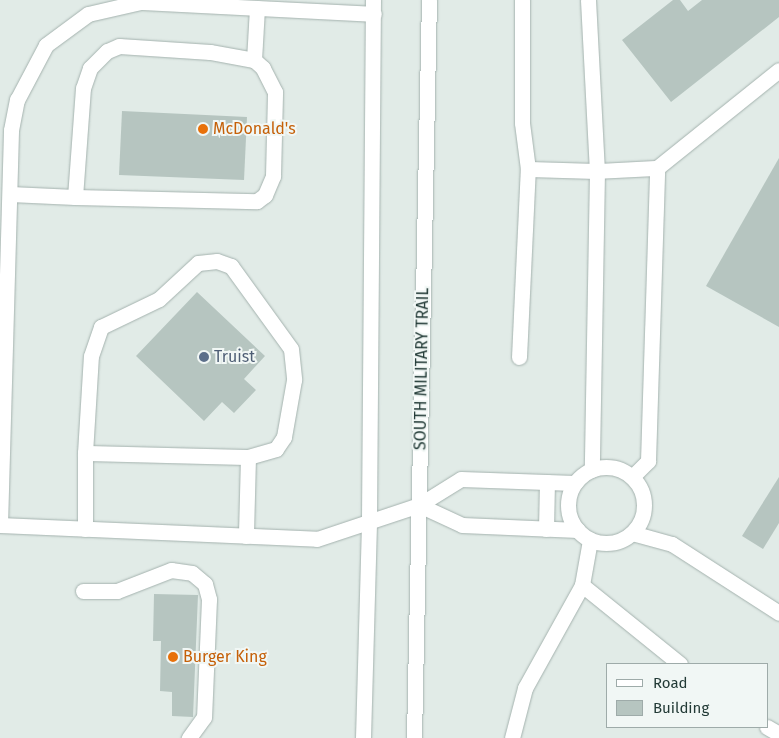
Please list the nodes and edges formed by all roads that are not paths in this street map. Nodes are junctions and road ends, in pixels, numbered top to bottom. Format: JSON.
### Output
{"nodes":[{"id":1,"x":429,"y":0,"type":"edge"},
{"id":2,"x":522,"y":0,"type":"edge"},
{"id":3,"x":588,"y":0,"type":"edge"},
{"id":4,"x":374,"y":7,"type":"edge"},
{"id":5,"x":257,"y":8,"type":"junction"},
{"id":6,"x":254,"y":60,"type":"junction"},
{"id":7,"x":779,"y":70,"type":"edge"},
{"id":8,"x":657,"y":168,"type":"junction"},
{"id":9,"x":528,"y":169,"type":"junction"},
{"id":10,"x":597,"y":171,"type":"junction"},
{"id":11,"x":10,"y":194,"type":"junction"},
{"id":12,"x":75,"y":197,"type":"junction"},
{"id":13,"x":519,"y":357,"type":"dead end"},
{"id":14,"x":85,"y":453,"type":"junction"},
{"id":15,"x":248,"y":457,"type":"junction"},
{"id":16,"x":592,"y":470,"type":"junction"},
{"id":17,"x":632,"y":477,"type":"junction"},
{"id":18,"x":547,"y":482,"type":"junction"},
{"id":19,"x":575,"y":483,"type":"junction"},
{"id":20,"x":419,"y":505,"type":"junction"},
{"id":21,"x":370,"y":519,"type":"junction"},
{"id":22,"x":0,"y":525,"type":"edge"},
{"id":23,"x":84,"y":529,"type":"junction"},
{"id":24,"x":546,"y":529,"type":"junction"},
{"id":25,"x":632,"y":533,"type":"junction"},
{"id":26,"x":584,"y":535,"type":"junction"},
{"id":27,"x":246,"y":536,"type":"junction"},
{"id":28,"x":582,"y":585,"type":"junction"},
{"id":29,"x":83,"y":591,"type":"dead end"},
{"id":30,"x":779,"y":613,"type":"edge"},
{"id":31,"x":679,"y":663,"type":"edge"},
{"id":32,"x":190,"y":738,"type":"edge"},
{"id":33,"x":363,"y":738,"type":"edge"},
{"id":34,"x":414,"y":738,"type":"edge"},
{"id":35,"x":512,"y":738,"type":"edge"}],
"edges":[{"from":1,"to":20,"type":"street","name":"SOUTH MILITARY TRAIL"},
{"from":2,"to":9,"type":"street"},
{"from":3,"to":10,"type":"street"},
{"from":4,"to":5,"type":"street"},
{"from":4,"to":21,"type":"street"},
{"from":5,"to":6,"type":"street"},
{"from":5,"to":11,"type":"street"},
{"from":6,"to":12,"type":"street"},
{"from":6,"to":12,"type":"street"},
{"from":7,"to":8,"type":"street"},
{"from":8,"to":10,"type":"street"},
{"from":8,"to":17,"type":"street"},
{"from":9,"to":10,"type":"street"},
{"from":9,"to":13,"type":"street"},
{"from":10,"to":16,"type":"street"},
{"from":11,"to":12,"type":"street"},
{"from":11,"to":22,"type":"street"},
{"from":14,"to":15,"type":"street"},
{"from":14,"to":15,"type":"street"},
{"from":14,"to":23,"type":"street"},
{"from":15,"to":27,"type":"street"},
{"from":16,"to":17,"type":"street"},
{"from":16,"to":19,"type":"street"},
{"from":17,"to":25,"type":"street"},
{"from":18,"to":19,"type":"street"},
{"from":18,"to":20,"type":"street"},
{"from":18,"to":24,"type":"street"},
{"from":19,"to":26,"type":"street"},
{"from":20,"to":21,"type":"street"},
{"from":20,"to":24,"type":"street"},
{"from":20,"to":34,"type":"street","name":"SOUTH MILITARY TRAIL"},
{"from":21,"to":27,"type":"street"},
{"from":21,"to":33,"type":"street"},
{"from":22,"to":23,"type":"street"},
{"from":23,"to":27,"type":"street"},
{"from":24,"to":26,"type":"street"},
{"from":25,"to":26,"type":"street"},
{"from":25,"to":30,"type":"street"},
{"from":26,"to":28,"type":"street"},
{"from":28,"to":31,"type":"street"},
{"from":28,"to":35,"type":"street"},
{"from":29,"to":32,"type":"street"}]}
